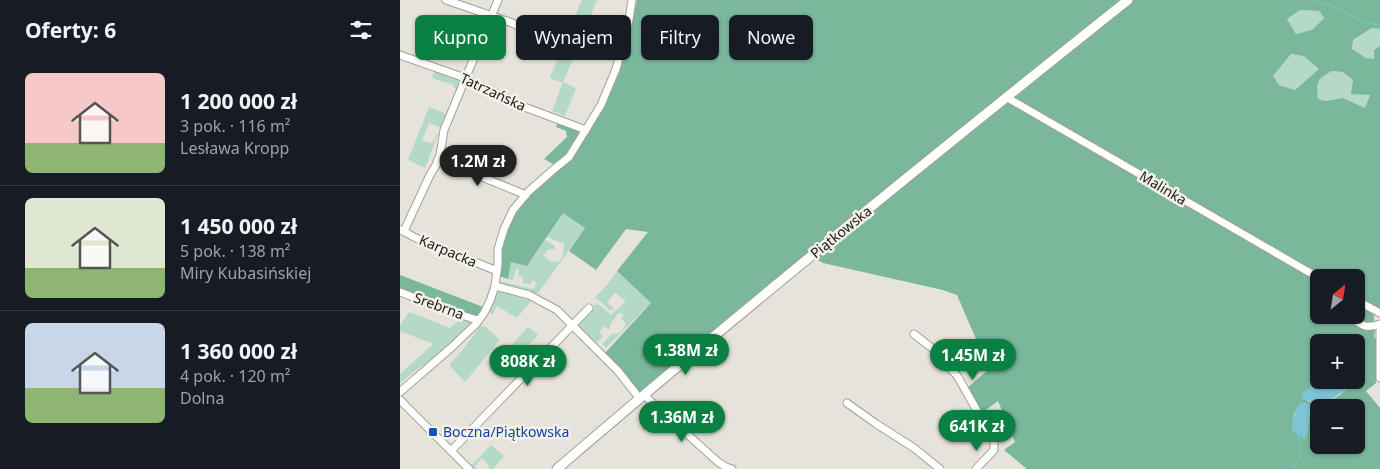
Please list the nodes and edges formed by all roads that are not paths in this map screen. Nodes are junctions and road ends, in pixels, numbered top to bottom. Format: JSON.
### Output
{"nodes":[{"id":1,"x":446,"y":0,"type":"edge"},
{"id":2,"x":498,"y":0,"type":"edge"},
{"id":3,"x":632,"y":0,"type":"edge"},
{"id":4,"x":1128,"y":0,"type":"edge"},
{"id":5,"x":489,"y":15,"type":"edge"},
{"id":6,"x":492,"y":15,"type":"edge"},
{"id":7,"x":400,"y":55,"type":"edge"},
{"id":8,"x":473,"y":60,"type":"edge"},
{"id":9,"x":465,"y":78,"type":"junction"},
{"id":10,"x":1006,"y":97,"type":"junction"},
{"id":11,"x":586,"y":130,"type":"junction"},
{"id":12,"x":438,"y":158,"type":"junction"},
{"id":13,"x":526,"y":195,"type":"junction"},
{"id":14,"x":402,"y":230,"type":"edge"},
{"id":15,"x":497,"y":271,"type":"junction"},
{"id":16,"x":1310,"y":273,"type":"edge"},
{"id":17,"x":494,"y":286,"type":"junction"},
{"id":18,"x":400,"y":292,"type":"edge"},
{"id":19,"x":1365,"y":305,"type":"edge"},
{"id":20,"x":589,"y":308,"type":"dead end"},
{"id":21,"x":1380,"y":313,"type":"edge"},
{"id":22,"x":478,"y":320,"type":"junction"},
{"id":23,"x":1359,"y":324,"type":"edge"},
{"id":24,"x":1380,"y":324,"type":"edge"},
{"id":25,"x":572,"y":325,"type":"junction"},
{"id":26,"x":1380,"y":330,"type":"edge"},
{"id":27,"x":914,"y":334,"type":"dead end"},
{"id":28,"x":1380,"y":378,"type":"edge"},
{"id":29,"x":400,"y":392,"type":"edge"},
{"id":30,"x":642,"y":397,"type":"junction"},
{"id":31,"x":400,"y":400,"type":"edge"},
{"id":32,"x":847,"y":403,"type":"dead end"},
{"id":33,"x":451,"y":452,"type":"junction"},
{"id":34,"x":469,"y":469,"type":"edge"},
{"id":35,"x":557,"y":469,"type":"edge"},
{"id":36,"x":732,"y":469,"type":"edge"},
{"id":37,"x":940,"y":469,"type":"edge"},
{"id":38,"x":976,"y":469,"type":"edge"}],
"edges":[{"from":1,"to":5,"type":"street"},
{"from":2,"to":6,"type":"street"},
{"from":3,"to":11,"type":"street"},
{"from":4,"to":10,"type":"main road","name":"Piątkowska"},
{"from":7,"to":9,"type":"street","name":"Tatrzańska"},
{"from":8,"to":9,"type":"street"},
{"from":9,"to":11,"type":"street","name":"Tatrzańska"},
{"from":9,"to":12,"type":"street"},
{"from":10,"to":16,"type":"street","name":"Malinka"},
{"from":10,"to":30,"type":"main road","name":"Piątkowska"},
{"from":11,"to":13,"type":"street"},
{"from":12,"to":13,"type":"street"},
{"from":12,"to":14,"type":"street"},
{"from":13,"to":15,"type":"street"},
{"from":14,"to":15,"type":"street","name":"Karpacka"},
{"from":15,"to":17,"type":"street"},
{"from":17,"to":22,"type":"street"},
{"from":17,"to":25,"type":"street"},
{"from":18,"to":22,"type":"street","name":"Srebrna"},
{"from":19,"to":21,"type":"street"},
{"from":20,"to":25,"type":"street"},
{"from":22,"to":29,"type":"street"},
{"from":23,"to":24,"type":"street"},
{"from":25,"to":30,"type":"street"},
{"from":25,"to":33,"type":"street"},
{"from":26,"to":28,"type":"street"},
{"from":27,"to":38,"type":"street"},
{"from":30,"to":35,"type":"main road","name":"Piątkowska"},
{"from":30,"to":36,"type":"street"},
{"from":31,"to":33,"type":"street"},
{"from":32,"to":37,"type":"street"},
{"from":33,"to":34,"type":"street"}]}
